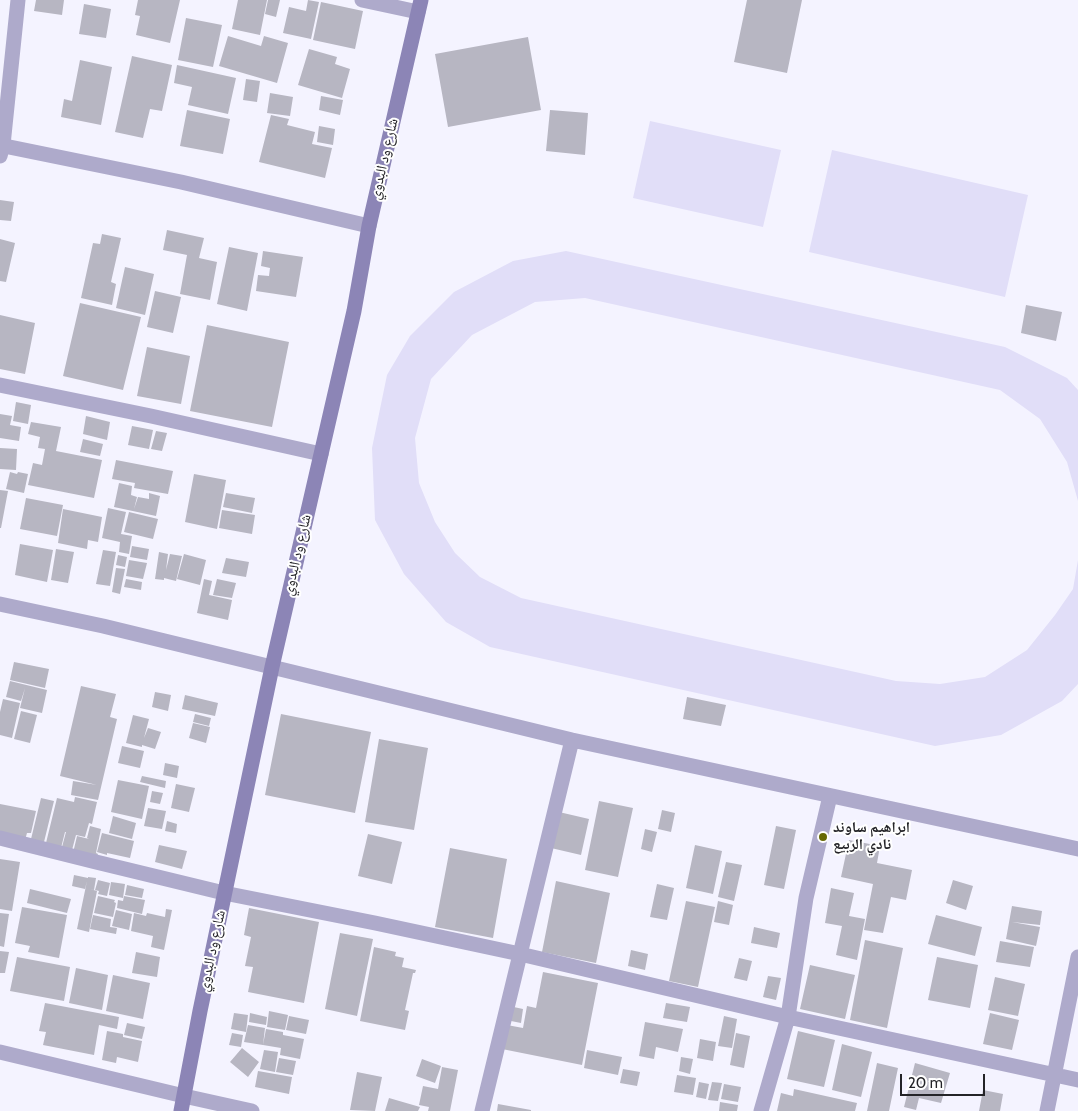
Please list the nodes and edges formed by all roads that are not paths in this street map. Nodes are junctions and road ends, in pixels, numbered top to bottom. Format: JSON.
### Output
{"nodes":[{"id":1,"x":18,"y":0,"type":"edge"},
{"id":2,"x":362,"y":0,"type":"edge"},
{"id":3,"x":419,"y":6,"type":"edge"},
{"id":4,"x":1,"y":149,"type":"edge"},
{"id":5,"x":370,"y":226,"type":"junction"},
{"id":6,"x":0,"y":385,"type":"edge"},
{"id":7,"x":321,"y":454,"type":"junction"},
{"id":8,"x":0,"y":604,"type":"edge"},
{"id":9,"x":272,"y":667,"type":"junction"},
{"id":10,"x":572,"y":740,"type":"junction"},
{"id":11,"x":830,"y":796,"type":"junction"},
{"id":12,"x":0,"y":838,"type":"edge"},
{"id":13,"x":1078,"y":849,"type":"edge"},
{"id":14,"x":224,"y":893,"type":"junction"},
{"id":15,"x":520,"y":954,"type":"junction"},
{"id":16,"x":1078,"y":957,"type":"edge"},
{"id":17,"x":788,"y":1017,"type":"junction"},
{"id":18,"x":0,"y":1052,"type":"edge"},
{"id":19,"x":1055,"y":1075,"type":"junction"},
{"id":20,"x":1078,"y":1080,"type":"edge"},
{"id":21,"x":184,"y":1096,"type":"junction"},
{"id":22,"x":181,"y":1111,"type":"edge"},
{"id":23,"x":252,"y":1111,"type":"edge"},
{"id":24,"x":482,"y":1111,"type":"edge"},
{"id":25,"x":761,"y":1111,"type":"edge"},
{"id":26,"x":1047,"y":1111,"type":"edge"}],
"edges":[{"from":1,"to":4,"type":"street"},
{"from":2,"to":3,"type":"street"},
{"from":3,"to":5,"type":"street","name":"شارع ود البدوي"},
{"from":4,"to":5,"type":"street"},
{"from":5,"to":7,"type":"street","name":"شارع ود البدوي"},
{"from":6,"to":7,"type":"street"},
{"from":7,"to":9,"type":"street","name":"شارع ود البدوي"},
{"from":8,"to":9,"type":"street"},
{"from":9,"to":10,"type":"street"},
{"from":9,"to":14,"type":"street","name":"شارع ود البدوي"},
{"from":10,"to":11,"type":"street"},
{"from":10,"to":15,"type":"street"},
{"from":11,"to":13,"type":"street"},
{"from":11,"to":17,"type":"street"},
{"from":12,"to":14,"type":"street"},
{"from":14,"to":15,"type":"street"},
{"from":14,"to":21,"type":"street","name":"شارع ود البدوي"},
{"from":15,"to":17,"type":"street"},
{"from":15,"to":24,"type":"street"},
{"from":16,"to":19,"type":"street"},
{"from":17,"to":19,"type":"street"},
{"from":17,"to":25,"type":"street"},
{"from":18,"to":21,"type":"street"},
{"from":19,"to":20,"type":"street"},
{"from":19,"to":26,"type":"street"},
{"from":21,"to":22,"type":"street","name":"شارع ود البدوي"},
{"from":21,"to":23,"type":"street"}]}
